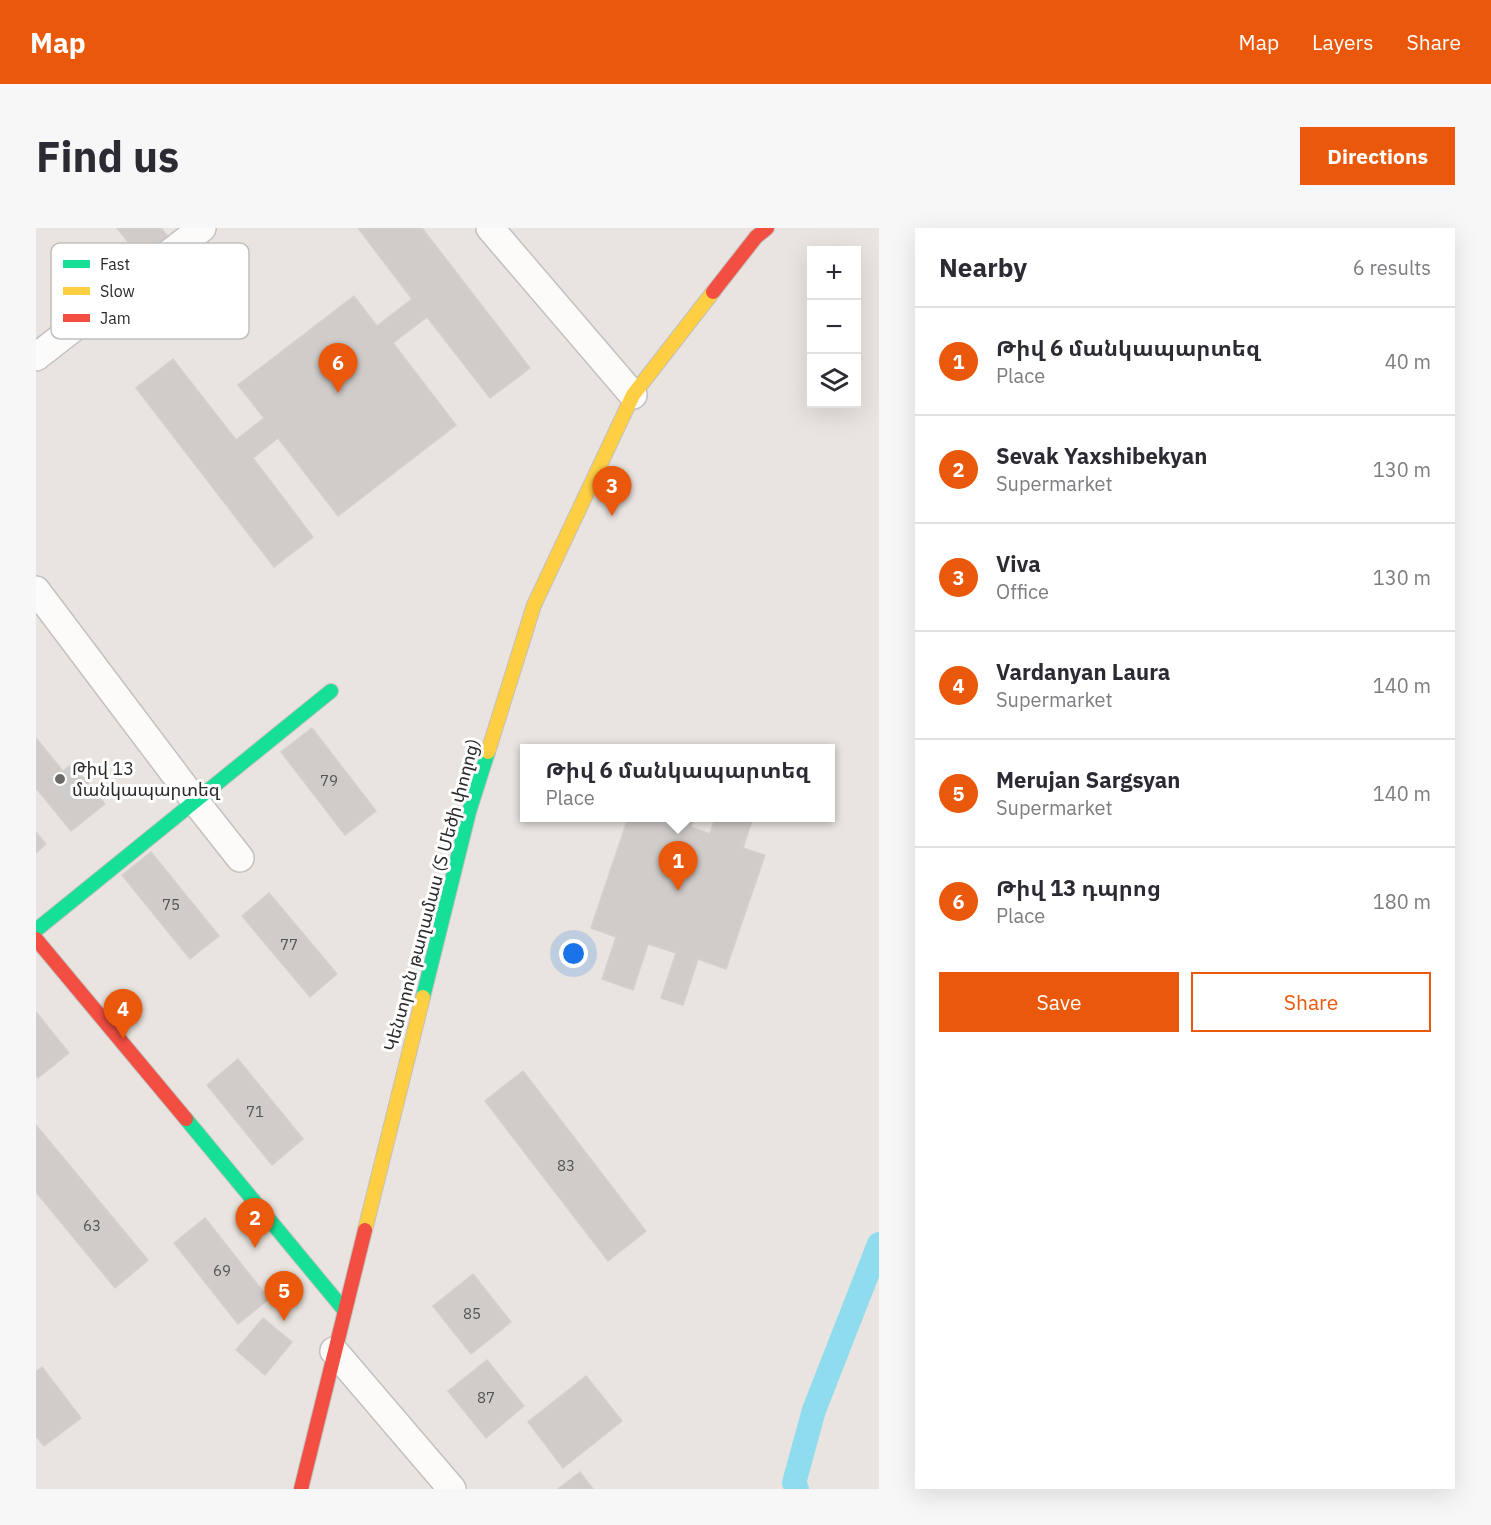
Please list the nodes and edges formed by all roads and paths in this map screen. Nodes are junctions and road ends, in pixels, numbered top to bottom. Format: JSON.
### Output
{"nodes":[{"id":1,"x":202,"y":228,"type":"edge"},
{"id":2,"x":490,"y":228,"type":"edge"},
{"id":3,"x":767,"y":228,"type":"edge"},
{"id":4,"x":183,"y":243,"type":"edge"},
{"id":5,"x":59,"y":339,"type":"edge"},
{"id":6,"x":36,"y":357,"type":"edge"},
{"id":7,"x":633,"y":395,"type":"junction"},
{"id":8,"x":36,"y":591,"type":"edge"},
{"id":9,"x":331,"y":691,"type":"dead end"},
{"id":10,"x":195,"y":801,"type":"junction"},
{"id":11,"x":240,"y":858,"type":"dead end"},
{"id":12,"x":36,"y":930,"type":"edge"},
{"id":13,"x":36,"y":939,"type":"edge"},
{"id":14,"x":345,"y":1311,"type":"junction"},
{"id":15,"x":334,"y":1351,"type":"junction"},
{"id":16,"x":300,"y":1489,"type":"edge"},
{"id":17,"x":452,"y":1489,"type":"edge"}],
"edges":[{"from":1,"to":4,"type":"street"},
{"from":2,"to":7,"type":"street"},
{"from":3,"to":7,"type":"street","name":"Կենտրոն թաղամաս (Տ Մեծի փողոց)"},
{"from":5,"to":6,"type":"street"},
{"from":7,"to":14,"type":"street","name":"Կենտրոն թաղամաս (Տ Մեծի փողոց)"},
{"from":8,"to":10,"type":"street"},
{"from":9,"to":10,"type":"street"},
{"from":10,"to":11,"type":"street"},
{"from":10,"to":12,"type":"street"},
{"from":13,"to":14,"type":"street"},
{"from":14,"to":15,"type":"street","name":"Կենտրոն թաղամաս (Տ Մեծի փողոց)"},
{"from":15,"to":16,"type":"street","name":"Կենտրոն թաղամաս (Տ Մեծի փողոց)"},
{"from":15,"to":17,"type":"street"}]}
